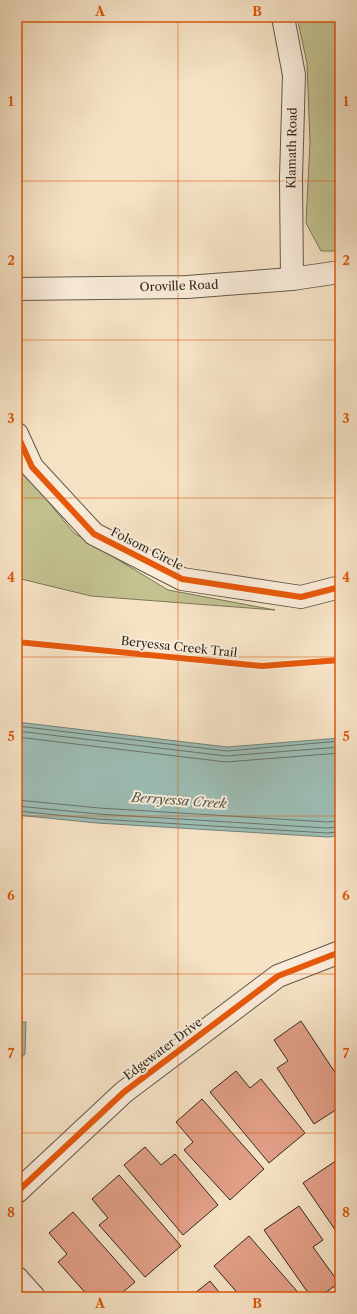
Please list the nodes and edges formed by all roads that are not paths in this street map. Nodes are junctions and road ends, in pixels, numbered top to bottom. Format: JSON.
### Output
{"nodes":[{"id":1,"x":283,"y":17,"type":"edge"},
{"id":2,"x":340,"y":272,"type":"edge"},
{"id":3,"x":292,"y":279,"type":"junction"},
{"id":4,"x":17,"y":289,"type":"edge"},
{"id":5,"x":17,"y":434,"type":"edge"},
{"id":6,"x":340,"y":587,"type":"edge"},
{"id":7,"x":340,"y":952,"type":"edge"},
{"id":8,"x":17,"y":1192,"type":"edge"},
{"id":9,"x":17,"y":1278,"type":"edge"},
{"id":10,"x":34,"y":1297,"type":"edge"}],
"edges":[{"from":1,"to":3,"type":"street","name":"Klamath Road"},
{"from":2,"to":3,"type":"street","name":"Oroville Road"},
{"from":3,"to":4,"type":"street","name":"Oroville Road"},
{"from":5,"to":6,"type":"street","name":"Folsom Circle"},
{"from":7,"to":8,"type":"street","name":"Edgewater Drive"},
{"from":9,"to":10,"type":"street"}]}
